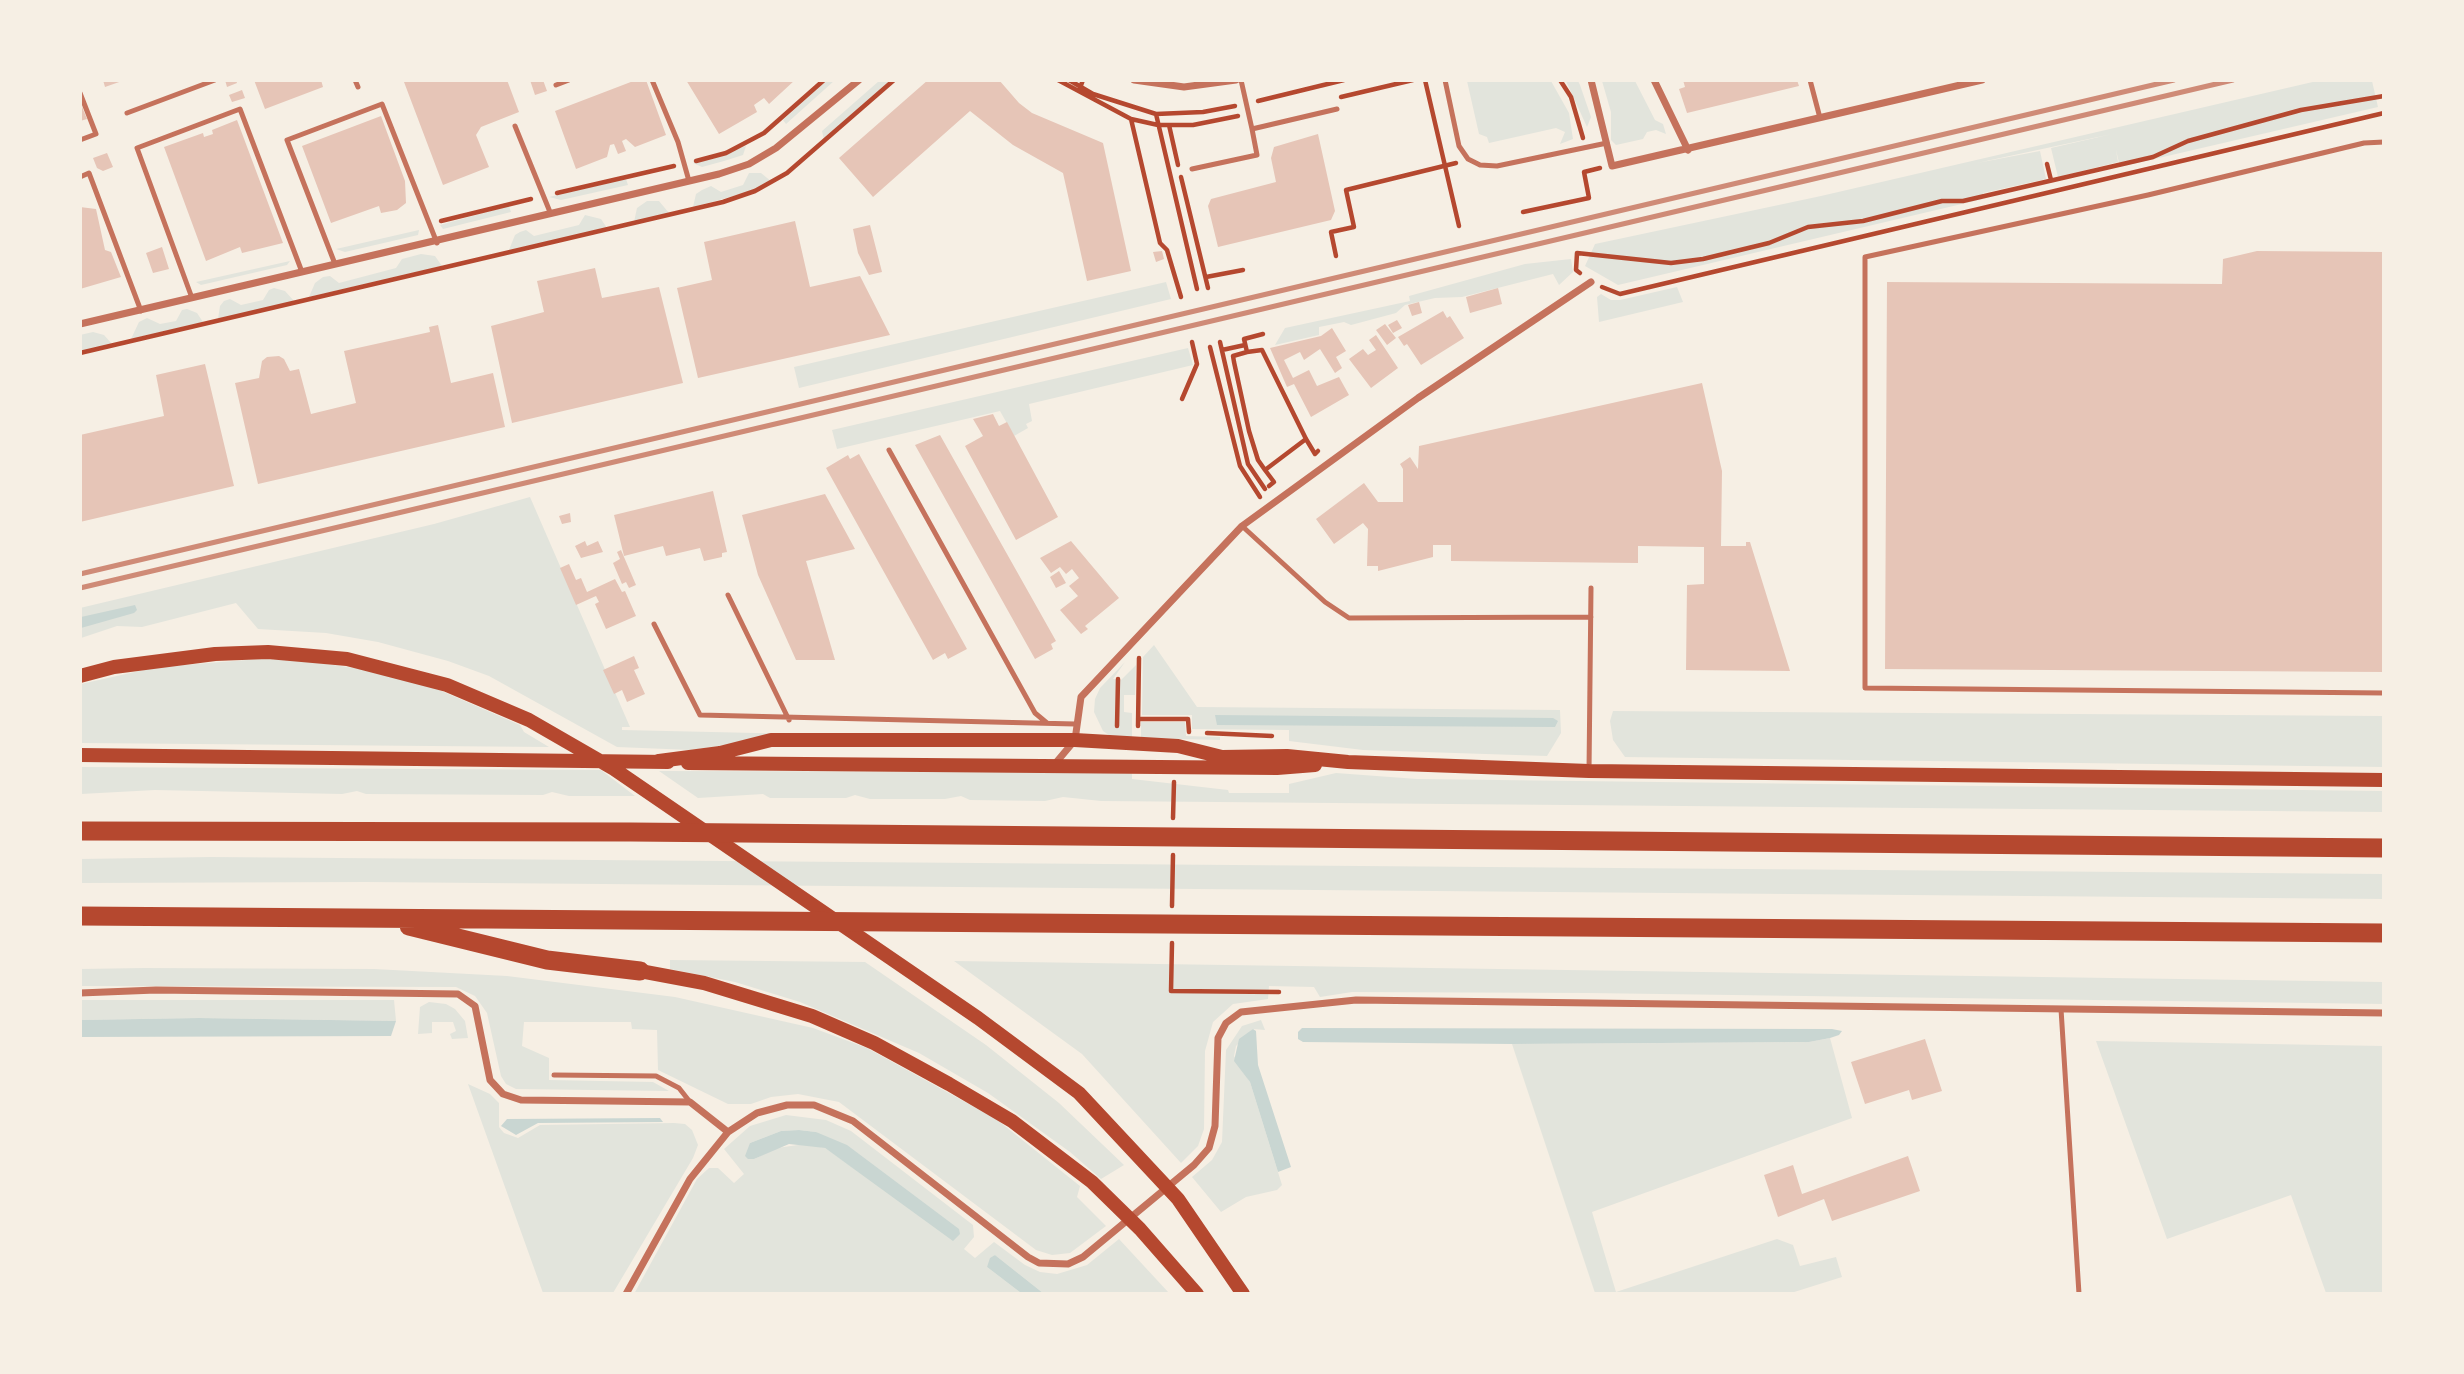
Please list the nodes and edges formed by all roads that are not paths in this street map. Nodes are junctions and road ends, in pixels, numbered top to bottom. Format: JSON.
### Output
{"nodes":[{"id":1,"x":215,"y":80,"type":"edge"},
{"id":2,"x":355,"y":80,"type":"edge"},
{"id":3,"x":569,"y":80,"type":"edge"},
{"id":4,"x":652,"y":80,"type":"edge"},
{"id":5,"x":1134,"y":80,"type":"edge"},
{"id":6,"x":1239,"y":80,"type":"edge"},
{"id":7,"x":1445,"y":80,"type":"edge"},
{"id":8,"x":1591,"y":80,"type":"edge"},
{"id":9,"x":1654,"y":80,"type":"edge"},
{"id":10,"x":1810,"y":80,"type":"edge"},
{"id":11,"x":1982,"y":80,"type":"edge"},
{"id":12,"x":856,"y":81,"type":"edge"},
{"id":13,"x":556,"y":85,"type":"dead end"},
{"id":14,"x":358,"y":88,"type":"dead end"},
{"id":15,"x":80,"y":93,"type":"edge"},
{"id":16,"x":1337,"y":109,"type":"dead end"},
{"id":17,"x":127,"y":113,"type":"dead end"},
{"id":18,"x":1820,"y":119,"type":"junction"},
{"id":19,"x":515,"y":126,"type":"dead end"},
{"id":20,"x":1252,"y":129,"type":"junction"},
{"id":21,"x":80,"y":140,"type":"edge"},
{"id":22,"x":2384,"y":142,"type":"edge"},
{"id":23,"x":1607,"y":143,"type":"junction"},
{"id":24,"x":1688,"y":150,"type":"junction"},
{"id":25,"x":1192,"y":169,"type":"dead end"},
{"id":26,"x":80,"y":177,"type":"edge"},
{"id":27,"x":689,"y":181,"type":"junction"},
{"id":28,"x":550,"y":212,"type":"junction"},
{"id":29,"x":437,"y":243,"type":"junction"},
{"id":30,"x":335,"y":264,"type":"junction"},
{"id":31,"x":302,"y":272,"type":"junction"},
{"id":32,"x":1591,"y":282,"type":"road end"},
{"id":33,"x":192,"y":298,"type":"junction"},
{"id":34,"x":141,"y":311,"type":"junction"},
{"id":35,"x":80,"y":324,"type":"edge"},
{"id":36,"x":889,"y":450,"type":"dead end"},
{"id":37,"x":1242,"y":526,"type":"junction"},
{"id":38,"x":1591,"y":589,"type":"dead end"},
{"id":39,"x":728,"y":595,"type":"dead end"},
{"id":40,"x":1591,"y":617,"type":"junction"},
{"id":41,"x":654,"y":624,"type":"dead end"},
{"id":42,"x":80,"y":676,"type":"edge"},
{"id":43,"x":2384,"y":693,"type":"edge"},
{"id":44,"x":789,"y":720,"type":"junction"},
{"id":45,"x":1047,"y":723,"type":"junction"},
{"id":46,"x":1075,"y":724,"type":"junction"},
{"id":47,"x":1075,"y":740,"type":"junction"},
{"id":48,"x":80,"y":755,"type":"edge"},
{"id":49,"x":659,"y":761,"type":"junction"},
{"id":50,"x":1348,"y":762,"type":"junction"},
{"id":51,"x":1054,"y":765,"type":"junction"},
{"id":52,"x":1588,"y":771,"type":"junction"},
{"id":53,"x":2384,"y":780,"type":"edge"},
{"id":54,"x":80,"y":831,"type":"edge"},
{"id":55,"x":2384,"y":848,"type":"edge"},
{"id":56,"x":80,"y":916,"type":"edge"},
{"id":57,"x":377,"y":918,"type":"junction"},
{"id":58,"x":2384,"y":933,"type":"edge"},
{"id":59,"x":640,"y":971,"type":"joint"},
{"id":60,"x":80,"y":993,"type":"edge"},
{"id":61,"x":2061,"y":1009,"type":"junction"},
{"id":62,"x":2384,"y":1013,"type":"edge"},
{"id":63,"x":554,"y":1075,"type":"dead end"},
{"id":64,"x":690,"y":1102,"type":"junction"},
{"id":65,"x":728,"y":1132,"type":"junction"},
{"id":66,"x":626,"y":1293,"type":"edge"},
{"id":67,"x":1197,"y":1293,"type":"edge"},
{"id":68,"x":1243,"y":1293,"type":"edge"},
{"id":69,"x":2079,"y":1293,"type":"edge"}],
"edges":[{"from":1,"to":17,"type":"lane"},
{"from":2,"to":14,"type":"lane"},
{"from":3,"to":13,"type":"lane"},
{"from":4,"to":27,"type":"lane"},
{"from":5,"to":6,"type":"street"},
{"from":6,"to":20,"type":"lane"},
{"from":7,"to":23,"type":"lane"},
{"from":8,"to":23,"type":"street"},
{"from":9,"to":24,"type":"street"},
{"from":10,"to":18,"type":"lane"},
{"from":11,"to":18,"type":"street"},
{"from":12,"to":27,"type":"street"},
{"from":15,"to":21,"type":"lane"},
{"from":16,"to":20,"type":"lane"},
{"from":18,"to":24,"type":"street"},
{"from":19,"to":28,"type":"lane"},
{"from":20,"to":25,"type":"lane"},
{"from":22,"to":43,"type":"lane"},
{"from":23,"to":24,"type":"street"},
{"from":26,"to":34,"type":"lane"},
{"from":27,"to":28,"type":"street"},
{"from":28,"to":29,"type":"street"},
{"from":29,"to":30,"type":"street"},
{"from":29,"to":30,"type":"lane"},
{"from":30,"to":31,"type":"street"},
{"from":31,"to":33,"type":"street"},
{"from":31,"to":33,"type":"lane"},
{"from":32,"to":37,"type":"street"},
{"from":33,"to":34,"type":"street"},
{"from":34,"to":35,"type":"street"},
{"from":36,"to":45,"type":"lane"},
{"from":37,"to":40,"type":"lane"},
{"from":37,"to":46,"type":"street"},
{"from":38,"to":40,"type":"lane"},
{"from":39,"to":44,"type":"lane"},
{"from":40,"to":52,"type":"lane"},
{"from":41,"to":44,"type":"lane"},
{"from":42,"to":68,"type":"main road"},
{"from":44,"to":45,"type":"lane"},
{"from":45,"to":46,"type":"lane"},
{"from":46,"to":47,"type":"street"},
{"from":47,"to":49,"type":"main road"},
{"from":47,"to":50,"type":"main road"},
{"from":47,"to":51,"type":"street"},
{"from":48,"to":49,"type":"main road"},
{"from":49,"to":51,"type":"main road"},
{"from":50,"to":51,"type":"main road"},
{"from":50,"to":52,"type":"main road"},
{"from":52,"to":53,"type":"main road"},
{"from":54,"to":55,"type":"highway"},
{"from":56,"to":57,"type":"highway"},
{"from":57,"to":58,"type":"highway"},
{"from":57,"to":59,"type":"highway"},
{"from":59,"to":67,"type":"main road"},
{"from":60,"to":64,"type":"street"},
{"from":61,"to":62,"type":"street"},
{"from":61,"to":65,"type":"street"},
{"from":61,"to":69,"type":"lane"},
{"from":63,"to":64,"type":"lane"},
{"from":64,"to":65,"type":"street"},
{"from":65,"to":66,"type":"street"}]}
